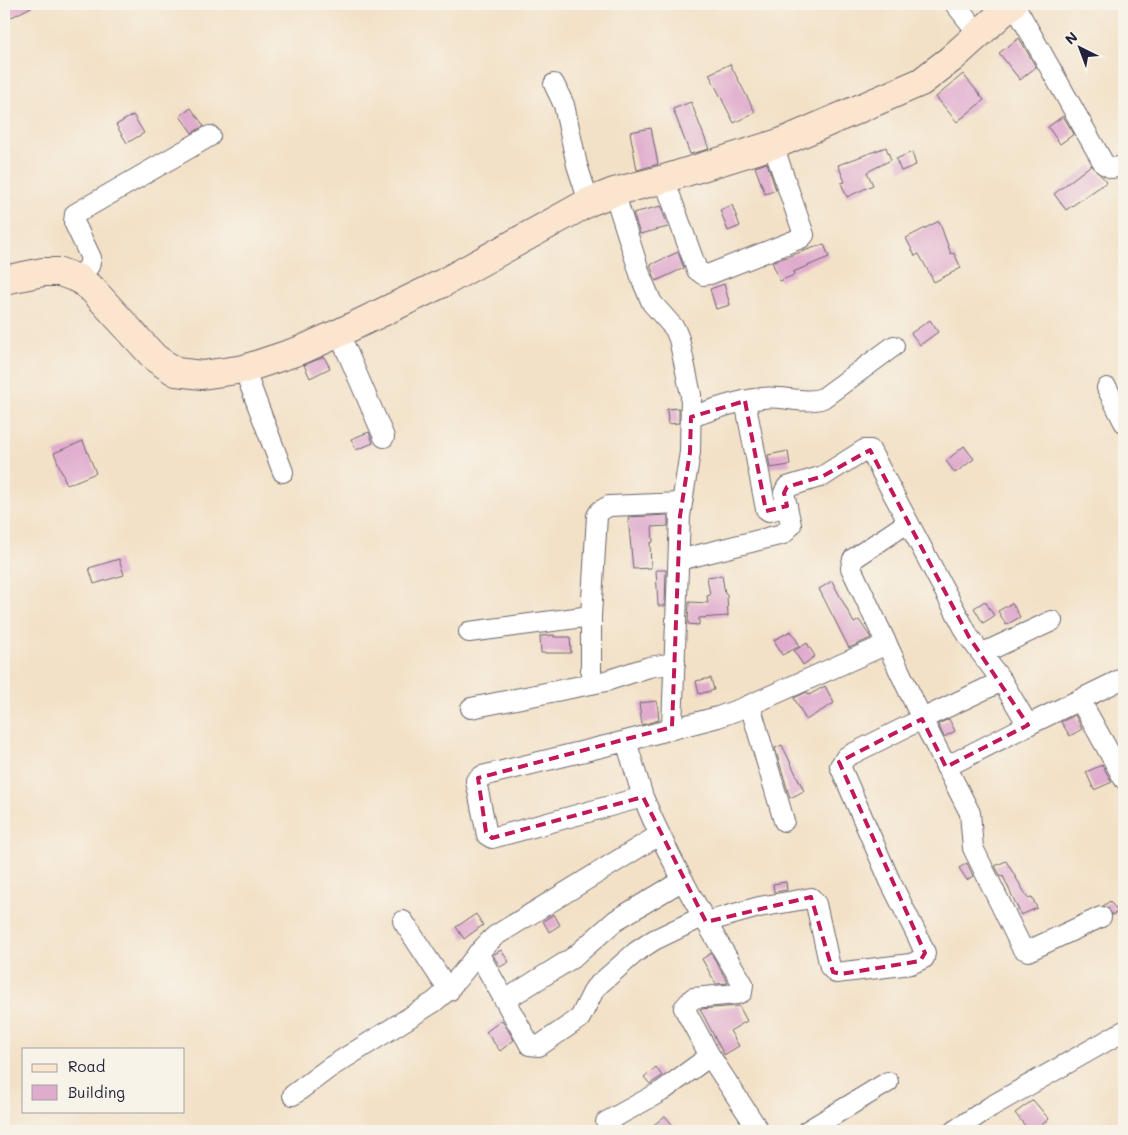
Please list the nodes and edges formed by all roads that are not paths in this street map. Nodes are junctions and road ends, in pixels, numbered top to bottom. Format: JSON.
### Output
{"nodes":[{"id":1,"x":955,"y":4,"type":"edge"},
{"id":2,"x":1013,"y":4,"type":"edge"},
{"id":3,"x":979,"y":34,"type":"junction"},
{"id":4,"x":554,"y":84,"type":"dead end"},
{"id":5,"x":210,"y":136,"type":"dead end"},
{"id":6,"x":774,"y":144,"type":"junction"},
{"id":7,"x":1124,"y":166,"type":"edge"},
{"id":8,"x":664,"y":180,"type":"junction"},
{"id":9,"x":614,"y":192,"type":"junction"},
{"id":10,"x":589,"y":202,"type":"junction"},
{"id":11,"x":79,"y":279,"type":"junction"},
{"id":12,"x":4,"y":280,"type":"edge"},
{"id":13,"x":339,"y":333,"type":"junction"},
{"id":14,"x":894,"y":346,"type":"dead end"},
{"id":15,"x":244,"y":369,"type":"junction"},
{"id":16,"x":1107,"y":388,"type":"dead end"},
{"id":17,"x":745,"y":401,"type":"junction"},
{"id":18,"x":1123,"y":416,"type":"edge"},
{"id":19,"x":691,"y":417,"type":"junction"},
{"id":20,"x":384,"y":437,"type":"dead end"},
{"id":21,"x":284,"y":472,"type":"dead end"},
{"id":22,"x":681,"y":503,"type":"junction"},
{"id":23,"x":787,"y":506,"type":"junction"},
{"id":24,"x":907,"y":523,"type":"junction"},
{"id":25,"x":679,"y":560,"type":"junction"},
{"id":26,"x":591,"y":616,"type":"junction"},
{"id":27,"x":1052,"y":621,"type":"dead end"},
{"id":28,"x":469,"y":632,"type":"dead end"},
{"id":29,"x":887,"y":644,"type":"junction"},
{"id":30,"x":983,"y":653,"type":"junction"},
{"id":31,"x":675,"y":663,"type":"junction"},
{"id":32,"x":1124,"y":678,"type":"edge"},
{"id":33,"x":1002,"y":681,"type":"junction"},
{"id":34,"x":591,"y":684,"type":"junction"},
{"id":35,"x":1080,"y":700,"type":"junction"},
{"id":36,"x":750,"y":705,"type":"junction"},
{"id":37,"x":471,"y":708,"type":"dead end"},
{"id":38,"x":922,"y":719,"type":"junction"},
{"id":39,"x":1028,"y":725,"type":"junction"},
{"id":40,"x":672,"y":727,"type":"junction"},
{"id":41,"x":626,"y":740,"type":"junction"},
{"id":42,"x":946,"y":766,"type":"junction"},
{"id":43,"x":1124,"y":779,"type":"edge"},
{"id":44,"x":643,"y":797,"type":"junction"},
{"id":45,"x":784,"y":820,"type":"dead end"},
{"id":46,"x":659,"y":835,"type":"junction"},
{"id":47,"x":683,"y":880,"type":"junction"},
{"id":48,"x":1101,"y":917,"type":"dead end"},
{"id":49,"x":704,"y":920,"type":"junction"},
{"id":50,"x":403,"y":921,"type":"dead end"},
{"id":51,"x":478,"y":953,"type":"junction"},
{"id":52,"x":449,"y":991,"type":"junction"},
{"id":53,"x":505,"y":1000,"type":"junction"},
{"id":54,"x":1124,"y":1031,"type":"edge"},
{"id":55,"x":710,"y":1056,"type":"junction"},
{"id":56,"x":888,"y":1082,"type":"dead end"},
{"id":57,"x":293,"y":1095,"type":"dead end"},
{"id":58,"x":606,"y":1122,"type":"dead end"},
{"id":59,"x":758,"y":1131,"type":"edge"},
{"id":60,"x":806,"y":1131,"type":"edge"},
{"id":61,"x":954,"y":1131,"type":"edge"}],
"edges":[{"from":1,"to":3,"type":"street"},
{"from":2,"to":3,"type":"street"},
{"from":2,"to":7,"type":"street"},
{"from":3,"to":6,"type":"street"},
{"from":4,"to":10,"type":"street"},
{"from":5,"to":11,"type":"street"},
{"from":6,"to":8,"type":"street"},
{"from":6,"to":8,"type":"street"},
{"from":8,"to":9,"type":"street"},
{"from":9,"to":10,"type":"street"},
{"from":9,"to":19,"type":"street"},
{"from":10,"to":13,"type":"street"},
{"from":11,"to":12,"type":"street"},
{"from":11,"to":15,"type":"street"},
{"from":13,"to":15,"type":"street"},
{"from":13,"to":20,"type":"street"},
{"from":14,"to":17,"type":"street"},
{"from":15,"to":21,"type":"street"},
{"from":16,"to":18,"type":"street"},
{"from":17,"to":19,"type":"street"},
{"from":17,"to":23,"type":"street"},
{"from":19,"to":22,"type":"street"},
{"from":22,"to":25,"type":"street"},
{"from":22,"to":26,"type":"street"},
{"from":23,"to":24,"type":"street"},
{"from":23,"to":25,"type":"street"},
{"from":24,"to":29,"type":"street"},
{"from":24,"to":30,"type":"street"},
{"from":25,"to":31,"type":"street"},
{"from":26,"to":28,"type":"street"},
{"from":26,"to":34,"type":"street"},
{"from":27,"to":30,"type":"street"},
{"from":29,"to":36,"type":"street"},
{"from":29,"to":38,"type":"street"},
{"from":30,"to":33,"type":"street"},
{"from":31,"to":34,"type":"street"},
{"from":31,"to":40,"type":"street"},
{"from":32,"to":35,"type":"street"},
{"from":33,"to":38,"type":"street"},
{"from":33,"to":39,"type":"street"},
{"from":34,"to":37,"type":"street"},
{"from":35,"to":39,"type":"street"},
{"from":35,"to":43,"type":"street"},
{"from":36,"to":40,"type":"street"},
{"from":36,"to":45,"type":"street"},
{"from":38,"to":42,"type":"street"},
{"from":38,"to":49,"type":"street"},
{"from":39,"to":42,"type":"street"},
{"from":40,"to":41,"type":"street"},
{"from":41,"to":44,"type":"street"},
{"from":41,"to":44,"type":"street"},
{"from":42,"to":48,"type":"street"},
{"from":44,"to":46,"type":"street"},
{"from":46,"to":47,"type":"street"},
{"from":46,"to":51,"type":"street"},
{"from":47,"to":49,"type":"street"},
{"from":47,"to":53,"type":"street"},
{"from":49,"to":53,"type":"street"},
{"from":49,"to":55,"type":"street"},
{"from":50,"to":52,"type":"street"},
{"from":51,"to":52,"type":"street"},
{"from":51,"to":53,"type":"street"},
{"from":52,"to":57,"type":"street"},
{"from":54,"to":61,"type":"street"},
{"from":55,"to":58,"type":"street"},
{"from":55,"to":59,"type":"street"},
{"from":56,"to":60,"type":"street"}]}
